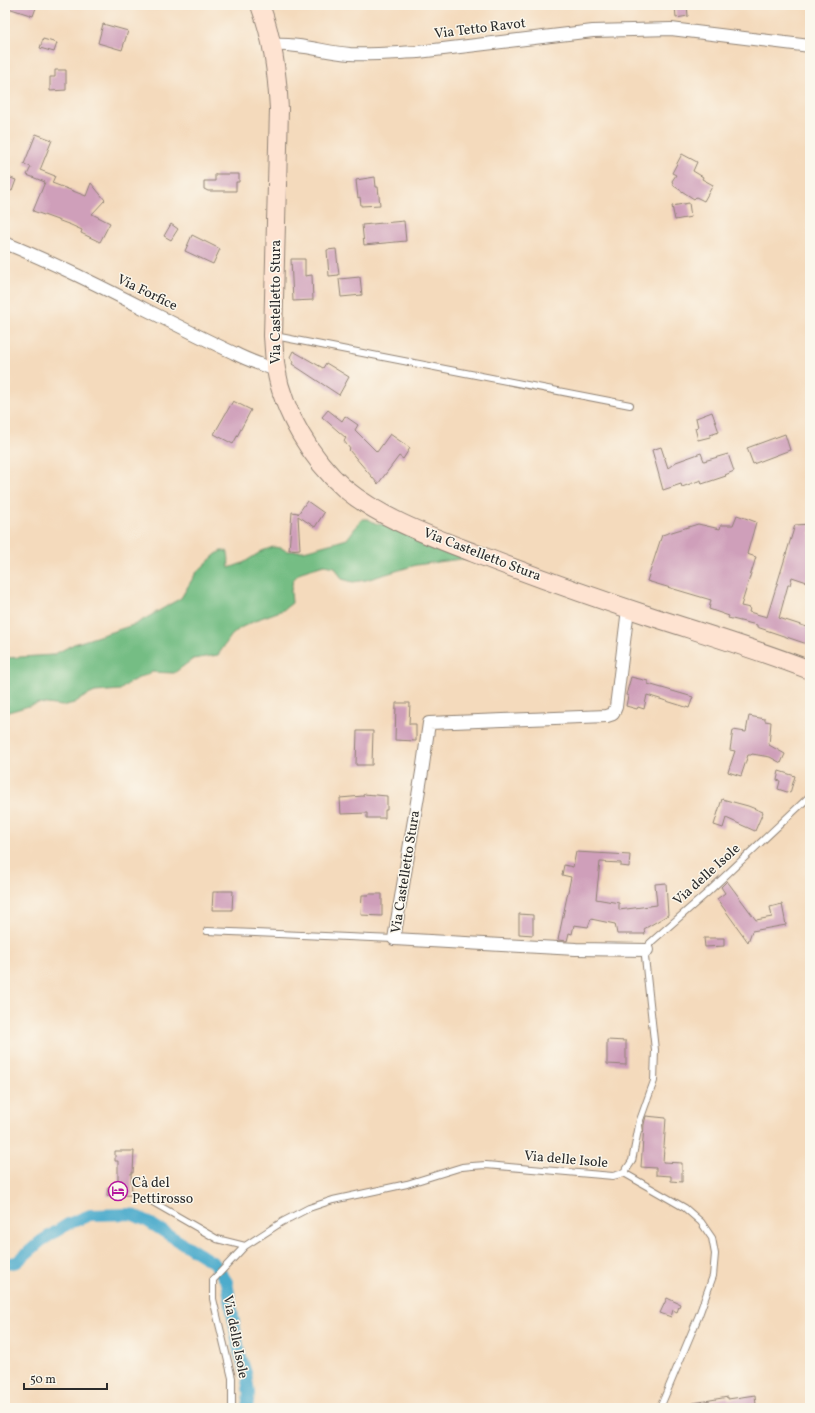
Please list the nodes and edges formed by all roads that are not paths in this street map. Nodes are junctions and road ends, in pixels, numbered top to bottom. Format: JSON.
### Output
{"nodes":[{"id":1,"x":260,"y":5,"type":"edge"},
{"id":2,"x":273,"y":45,"type":"junction"},
{"id":3,"x":810,"y":46,"type":"edge"},
{"id":4,"x":5,"y":243,"type":"edge"},
{"id":5,"x":273,"y":336,"type":"junction"},
{"id":6,"x":276,"y":370,"type":"junction"},
{"id":7,"x":630,"y":405,"type":"dead end"},
{"id":8,"x":628,"y":609,"type":"junction"},
{"id":9,"x":810,"y":670,"type":"edge"},
{"id":10,"x":810,"y":796,"type":"edge"},
{"id":11,"x":207,"y":930,"type":"dead end"},
{"id":12,"x":394,"y":939,"type":"junction"},
{"id":13,"x":647,"y":950,"type":"junction"},
{"id":14,"x":624,"y":1173,"type":"junction"},
{"id":15,"x":151,"y":1201,"type":"dead end"},
{"id":16,"x":245,"y":1246,"type":"junction"},
{"id":17,"x":232,"y":1408,"type":"edge"},
{"id":18,"x":660,"y":1408,"type":"edge"}],
"edges":[{"from":1,"to":2,"type":"street","name":"Via Castelletto Stura"},
{"from":2,"to":3,"type":"street","name":"Via Tetto Ravot"},
{"from":2,"to":5,"type":"street","name":"Via Castelletto Stura"},
{"from":4,"to":6,"type":"street","name":"Via Forfice"},
{"from":5,"to":6,"type":"street","name":"Via Castelletto Stura"},
{"from":5,"to":7,"type":"lane"},
{"from":6,"to":8,"type":"street","name":"Via Castelletto Stura"},
{"from":8,"to":9,"type":"street","name":"Via Castelletto Stura"},
{"from":8,"to":12,"type":"street","name":"Via Castelletto Stura"},
{"from":10,"to":13,"type":"lane","name":"Via delle Isole"},
{"from":11,"to":12,"type":"lane"},
{"from":12,"to":13,"type":"street","name":"Via Castelletto Stura"},
{"from":13,"to":14,"type":"lane","name":"Via delle Isole"},
{"from":14,"to":16,"type":"lane","name":"Via delle Isole"},
{"from":14,"to":18,"type":"lane"},
{"from":15,"to":16,"type":"lane"},
{"from":16,"to":17,"type":"lane","name":"Via delle Isole"}]}
